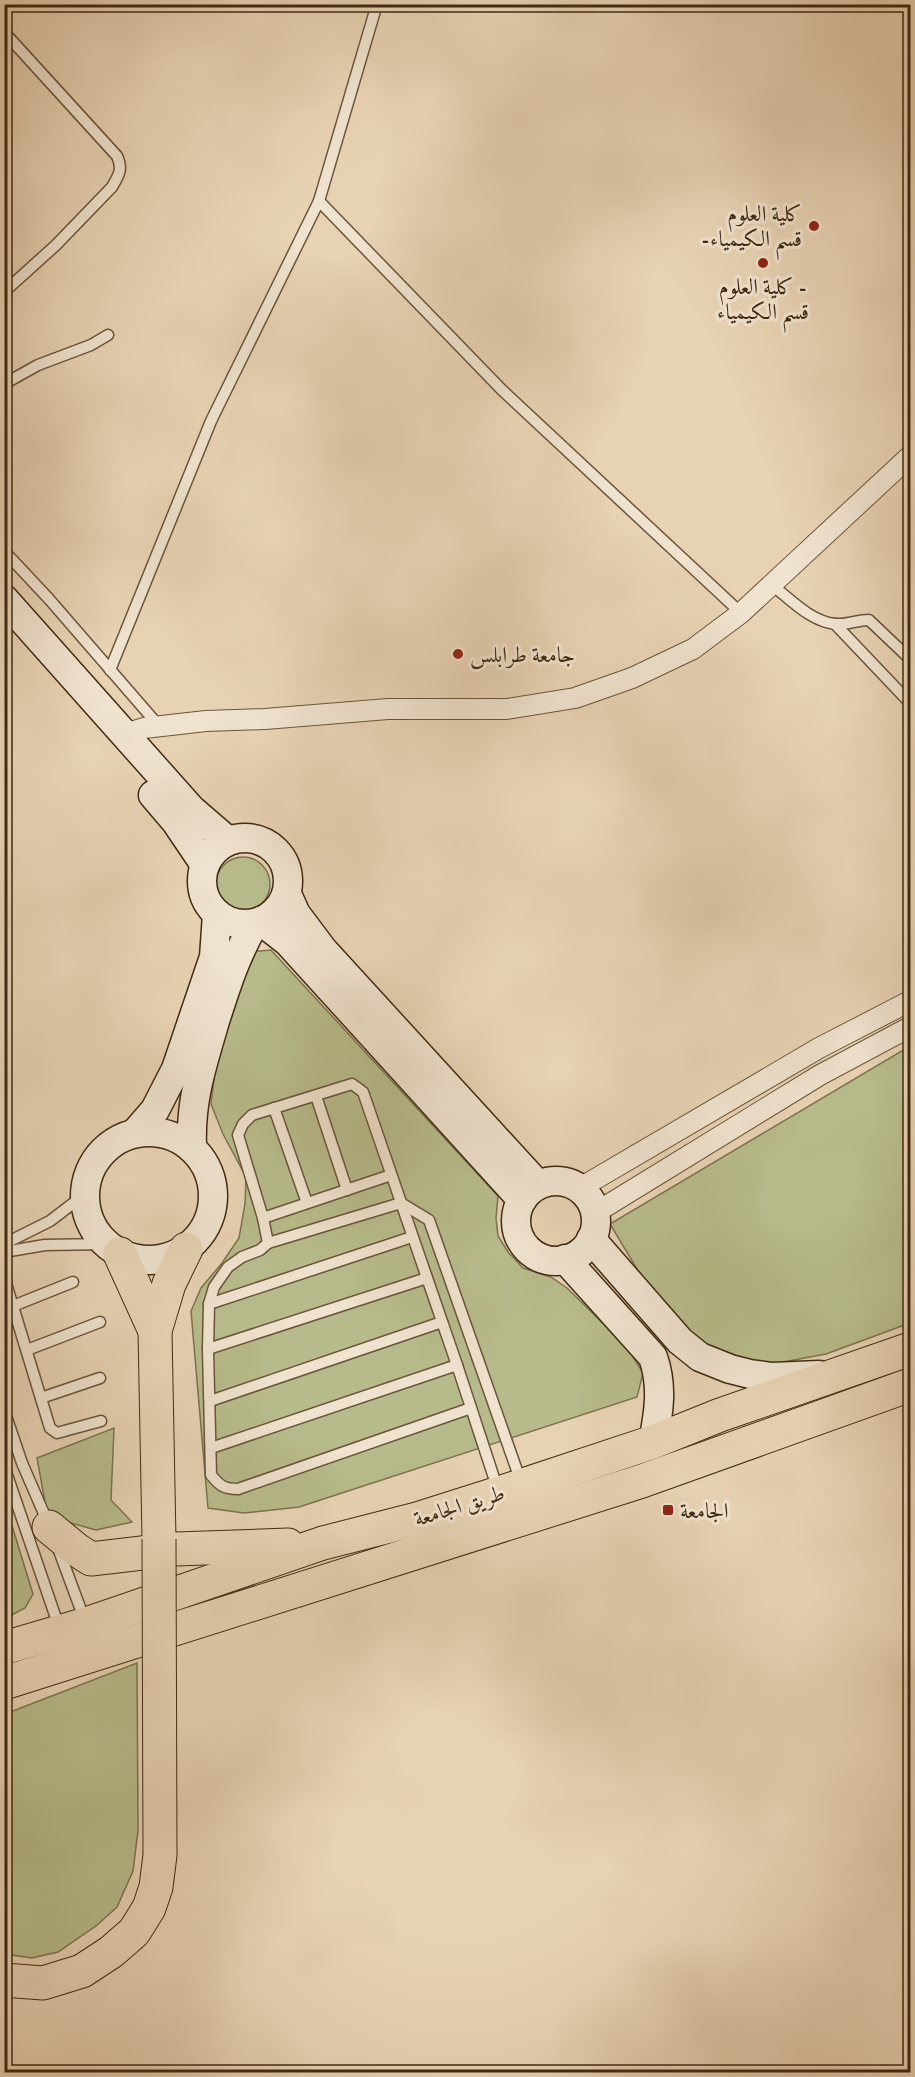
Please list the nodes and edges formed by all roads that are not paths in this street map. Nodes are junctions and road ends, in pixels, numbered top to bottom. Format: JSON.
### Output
{"nodes":[{"id":1,"x":376,"y":4,"type":"edge"},
{"id":2,"x":4,"y":32,"type":"edge"},
{"id":3,"x":318,"y":201,"type":"junction"},
{"id":4,"x":4,"y":292,"type":"edge"},
{"id":5,"x":108,"y":335,"type":"dead end"},
{"id":6,"x":4,"y":384,"type":"edge"},
{"id":7,"x":910,"y":456,"type":"edge"},
{"id":8,"x":4,"y":551,"type":"edge"},
{"id":9,"x":772,"y":585,"type":"junction"},
{"id":10,"x":4,"y":599,"type":"edge"},
{"id":11,"x":741,"y":613,"type":"junction"},
{"id":12,"x":835,"y":624,"type":"junction"},
{"id":13,"x":4,"y":627,"type":"edge"},
{"id":14,"x":910,"y":659,"type":"edge"},
{"id":15,"x":110,"y":670,"type":"junction"},
{"id":16,"x":910,"y":703,"type":"edge"},
{"id":17,"x":159,"y":726,"type":"junction"},
{"id":18,"x":124,"y":734,"type":"junction"},
{"id":19,"x":228,"y":842,"type":"junction"},
{"id":20,"x":205,"y":865,"type":"junction"},
{"id":21,"x":287,"y":894,"type":"junction"},
{"id":22,"x":217,"y":914,"type":"junction"},
{"id":23,"x":258,"y":922,"type":"junction"},
{"id":24,"x":910,"y":1001,"type":"edge"},
{"id":25,"x":910,"y":1027,"type":"edge"},
{"id":26,"x":316,"y":1096,"type":"junction"},
{"id":27,"x":274,"y":1108,"type":"junction"},
{"id":28,"x":136,"y":1132,"type":"junction"},
{"id":29,"x":192,"y":1147,"type":"junction"},
{"id":30,"x":391,"y":1175,"type":"junction"},
{"id":31,"x":580,"y":1188,"type":"junction"},
{"id":32,"x":347,"y":1190,"type":"junction"},
{"id":33,"x":530,"y":1192,"type":"junction"},
{"id":34,"x":84,"y":1196,"type":"junction"},
{"id":35,"x":307,"y":1203,"type":"junction"},
{"id":36,"x":401,"y":1203,"type":"junction"},
{"id":37,"x":263,"y":1218,"type":"junction"},
{"id":38,"x":593,"y":1226,"type":"junction"},
{"id":39,"x":412,"y":1237,"type":"junction"},
{"id":40,"x":268,"y":1242,"type":"junction"},
{"id":41,"x":4,"y":1244,"type":"edge"},
{"id":42,"x":113,"y":1249,"type":"junction"},
{"id":43,"x":186,"y":1249,"type":"junction"},
{"id":44,"x":4,"y":1252,"type":"edge"},
{"id":45,"x":565,"y":1259,"type":"junction"},
{"id":46,"x":4,"y":1277,"type":"edge"},
{"id":47,"x":427,"y":1278,"type":"junction"},
{"id":48,"x":73,"y":1282,"type":"dead end"},
{"id":49,"x":210,"y":1304,"type":"junction"},
{"id":50,"x":13,"y":1306,"type":"junction"},
{"id":51,"x":100,"y":1322,"type":"dead end"},
{"id":52,"x":442,"y":1322,"type":"junction"},
{"id":53,"x":155,"y":1331,"type":"junction"},
{"id":54,"x":208,"y":1349,"type":"junction"},
{"id":55,"x":910,"y":1349,"type":"edge"},
{"id":56,"x":27,"y":1350,"type":"junction"},
{"id":57,"x":457,"y":1365,"type":"junction"},
{"id":58,"x":842,"y":1373,"type":"junction"},
{"id":59,"x":100,"y":1378,"type":"dead end"},
{"id":60,"x":910,"y":1385,"type":"edge"},
{"id":61,"x":41,"y":1398,"type":"junction"},
{"id":62,"x":210,"y":1401,"type":"junction"},
{"id":63,"x":471,"y":1408,"type":"junction"},
{"id":64,"x":4,"y":1410,"type":"edge"},
{"id":65,"x":101,"y":1421,"type":"dead end"},
{"id":66,"x":9,"y":1441,"type":"edge"},
{"id":67,"x":653,"y":1442,"type":"junction"},
{"id":68,"x":211,"y":1448,"type":"junction"},
{"id":69,"x":4,"y":1466,"type":"edge"},
{"id":70,"x":511,"y":1489,"type":"junction"},
{"id":71,"x":49,"y":1527,"type":"junction"},
{"id":72,"x":323,"y":1543,"type":"junction"},
{"id":73,"x":73,"y":1627,"type":"junction"},
{"id":74,"x":4,"y":1648,"type":"edge"},
{"id":75,"x":4,"y":1683,"type":"edge"},
{"id":76,"x":4,"y":1980,"type":"edge"}],
"edges":[{"from":1,"to":3,"type":"lane"},
{"from":2,"to":4,"type":"lane"},
{"from":3,"to":11,"type":"lane"},
{"from":3,"to":15,"type":"lane"},
{"from":5,"to":6,"type":"lane"},
{"from":7,"to":9,"type":"street"},
{"from":8,"to":15,"type":"lane"},
{"from":9,"to":11,"type":"street"},
{"from":9,"to":12,"type":"lane"},
{"from":10,"to":18,"type":"street"},
{"from":11,"to":17,"type":"street"},
{"from":12,"to":14,"type":"lane"},
{"from":12,"to":16,"type":"lane"},
{"from":13,"to":20,"type":"street"},
{"from":15,"to":17,"type":"lane"},
{"from":17,"to":18,"type":"street"},
{"from":18,"to":19,"type":"street"},
{"from":19,"to":20,"type":"street"},
{"from":19,"to":21,"type":"street"},
{"from":20,"to":22,"type":"street"},
{"from":21,"to":23,"type":"street"},
{"from":21,"to":33,"type":"street"},
{"from":22,"to":23,"type":"street"},
{"from":22,"to":28,"type":"street"},
{"from":23,"to":29,"type":"street"},
{"from":23,"to":33,"type":"street"},
{"from":24,"to":31,"type":"street"},
{"from":25,"to":38,"type":"street"},
{"from":26,"to":27,"type":"lane"},
{"from":26,"to":30,"type":"lane"},
{"from":26,"to":32,"type":"lane"},
{"from":27,"to":35,"type":"lane"},
{"from":27,"to":37,"type":"lane"},
{"from":28,"to":29,"type":"street"},
{"from":28,"to":34,"type":"street"},
{"from":29,"to":43,"type":"street"},
{"from":30,"to":32,"type":"lane"},
{"from":30,"to":36,"type":"lane"},
{"from":31,"to":33,"type":"street"},
{"from":31,"to":38,"type":"street"},
{"from":32,"to":35,"type":"lane"},
{"from":33,"to":45,"type":"street"},
{"from":34,"to":41,"type":"lane"},
{"from":34,"to":42,"type":"street"},
{"from":35,"to":37,"type":"lane"},
{"from":36,"to":39,"type":"lane"},
{"from":36,"to":40,"type":"lane"},
{"from":36,"to":70,"type":"lane"},
{"from":37,"to":40,"type":"lane"},
{"from":38,"to":45,"type":"street"},
{"from":38,"to":58,"type":"street"},
{"from":39,"to":47,"type":"lane"},
{"from":39,"to":49,"type":"lane"},
{"from":40,"to":49,"type":"lane"},
{"from":42,"to":43,"type":"street"},
{"from":42,"to":44,"type":"lane"},
{"from":42,"to":53,"type":"highway"},
{"from":43,"to":53,"type":"highway"},
{"from":45,"to":67,"type":"street"},
{"from":46,"to":50,"type":"lane"},
{"from":47,"to":52,"type":"lane"},
{"from":47,"to":54,"type":"lane"},
{"from":48,"to":50,"type":"lane"},
{"from":49,"to":54,"type":"lane"},
{"from":50,"to":56,"type":"lane"},
{"from":51,"to":56,"type":"lane"},
{"from":52,"to":57,"type":"lane"},
{"from":52,"to":62,"type":"lane"},
{"from":53,"to":76,"type":"highway","bridge":true},
{"from":54,"to":62,"type":"lane"},
{"from":55,"to":58,"type":"highway","name":"طريق الجامعة"},
{"from":56,"to":61,"type":"lane"},
{"from":57,"to":63,"type":"lane"},
{"from":57,"to":68,"type":"lane"},
{"from":58,"to":67,"type":"highway","name":"طريق الجامعة"},
{"from":59,"to":61,"type":"lane"},
{"from":60,"to":75,"type":"highway","name":"طريق الجامعة"},
{"from":61,"to":65,"type":"lane"},
{"from":62,"to":68,"type":"lane"},
{"from":63,"to":68,"type":"lane"},
{"from":63,"to":70,"type":"lane"},
{"from":64,"to":66,"type":"lane"},
{"from":66,"to":71,"type":"lane"},
{"from":67,"to":70,"type":"highway","name":"طريق الجامعة"},
{"from":69,"to":73,"type":"lane"},
{"from":70,"to":72,"type":"highway","name":"طريق الجامعة"},
{"from":71,"to":72,"type":"highway"},
{"from":71,"to":73,"type":"lane"},
{"from":72,"to":73,"type":"highway","name":"طريق الجامعة"},
{"from":73,"to":74,"type":"highway","name":"طريق الجامعة"}]}
